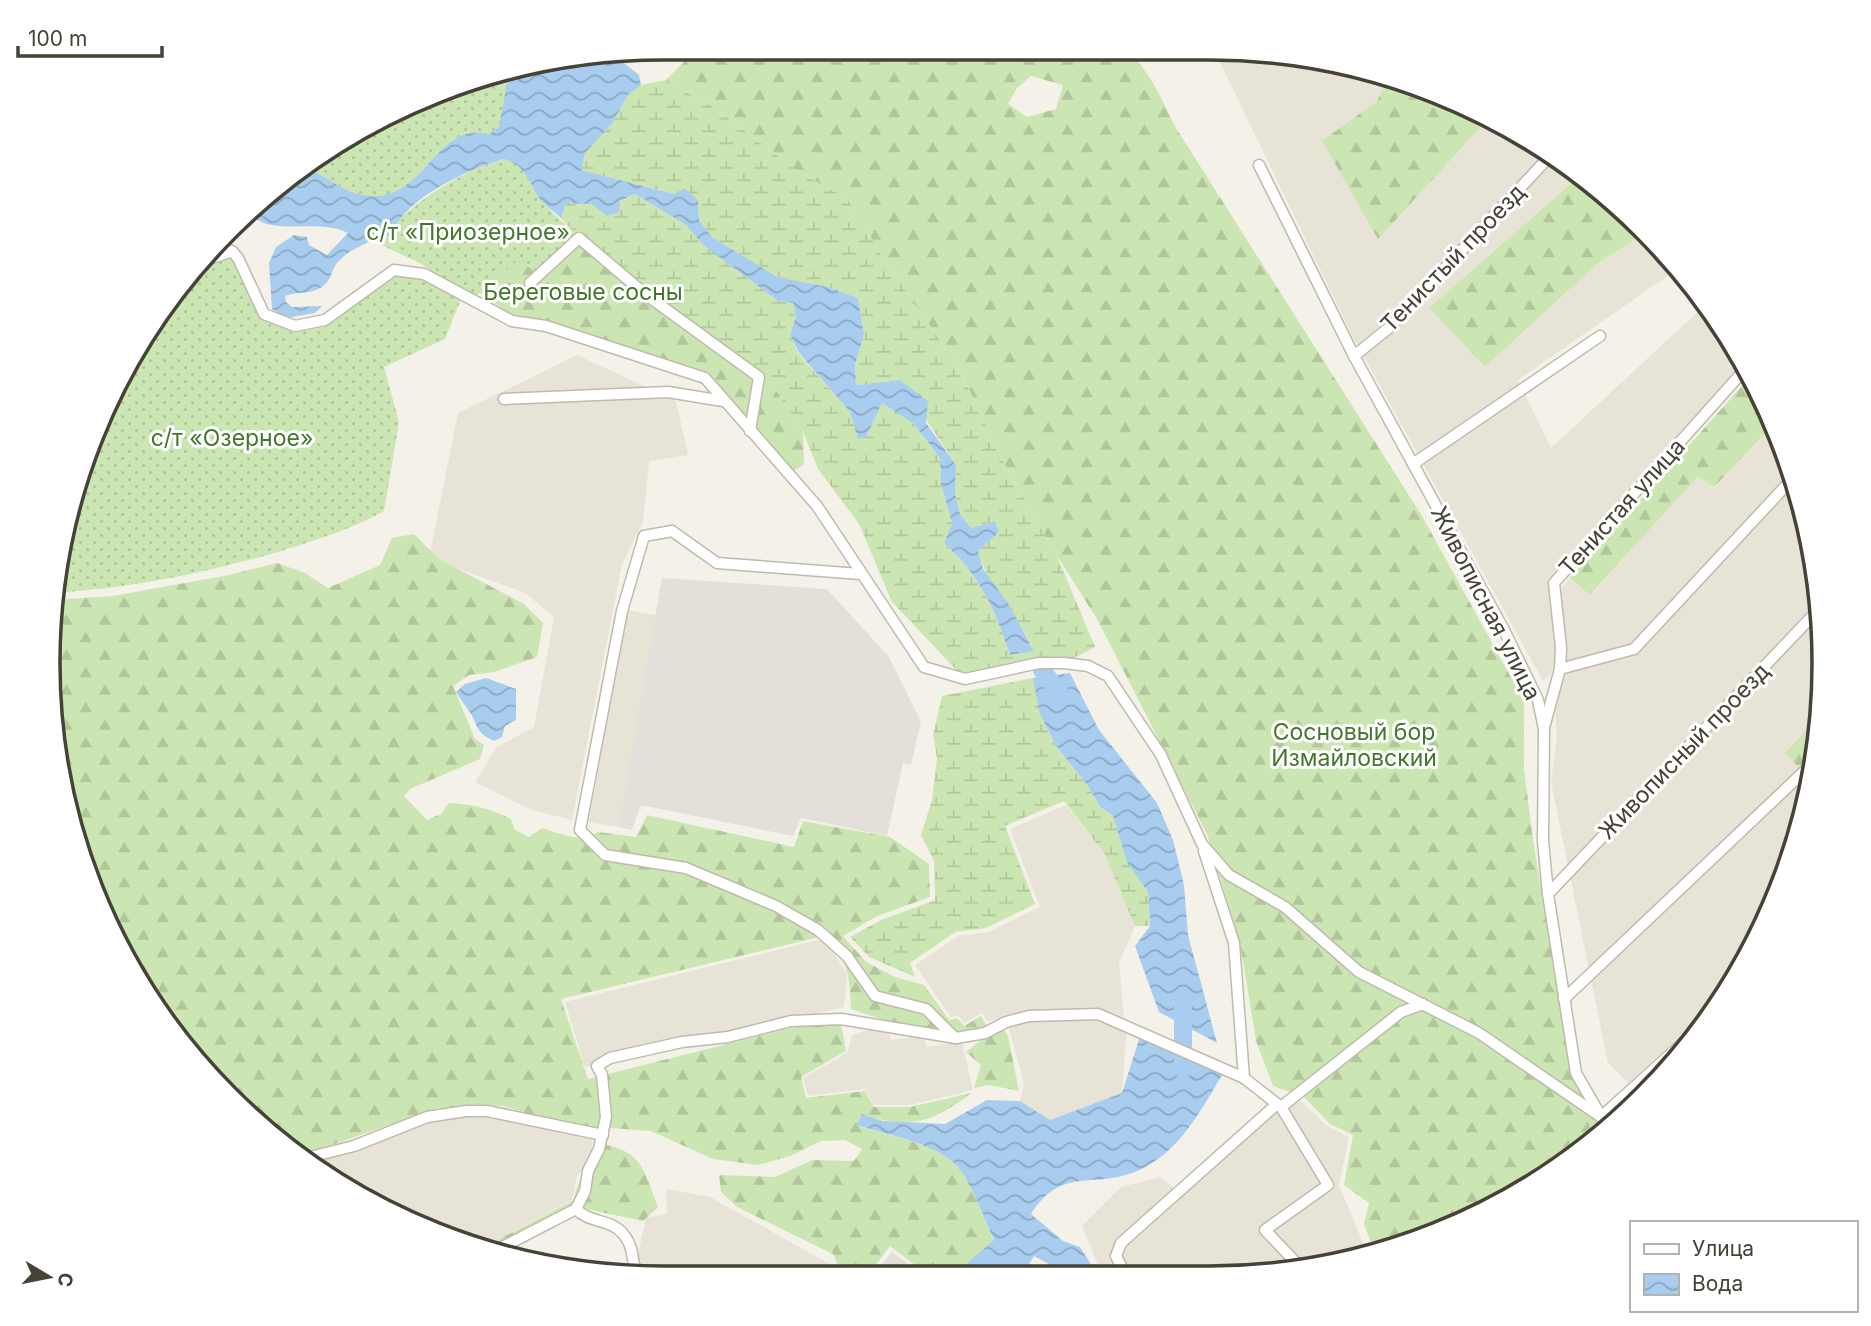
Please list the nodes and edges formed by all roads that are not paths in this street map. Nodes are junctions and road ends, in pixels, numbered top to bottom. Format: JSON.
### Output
{"nodes":[{"id":1,"x":1544,"y":162,"type":"edge"},
{"id":2,"x":1259,"y":165,"type":"dead end"},
{"id":3,"x":217,"y":256,"type":"edge"},
{"id":4,"x":530,"y":283,"type":"dead end"},
{"id":5,"x":1600,"y":336,"type":"dead end"},
{"id":6,"x":1354,"y":356,"type":"junction"},
{"id":7,"x":1739,"y":376,"type":"edge"},
{"id":8,"x":504,"y":399,"type":"dead end"},
{"id":9,"x":723,"y":401,"type":"junction"},
{"id":10,"x":750,"y":431,"type":"junction"},
{"id":11,"x":1413,"y":464,"type":"junction"},
{"id":12,"x":1785,"y":487,"type":"edge"},
{"id":13,"x":860,"y":574,"type":"junction"},
{"id":14,"x":1809,"y":619,"type":"edge"},
{"id":15,"x":1560,"y":669,"type":"junction"},
{"id":16,"x":1544,"y":729,"type":"junction"},
{"id":17,"x":1801,"y":773,"type":"edge"},
{"id":18,"x":1202,"y":844,"type":"junction"},
{"id":19,"x":1548,"y":894,"type":"junction"},
{"id":20,"x":1564,"y":999,"type":"junction"},
{"id":21,"x":1423,"y":1004,"type":"junction"},
{"id":22,"x":956,"y":1038,"type":"junction"},
{"id":23,"x":1658,"y":1065,"type":"edge"},
{"id":24,"x":1244,"y":1078,"type":"junction"},
{"id":25,"x":1279,"y":1106,"type":"junction"},
{"id":26,"x":1601,"y":1117,"type":"junction"},
{"id":27,"x":1603,"y":1120,"type":"edge"},
{"id":28,"x":603,"y":1135,"type":"junction"},
{"id":29,"x":315,"y":1156,"type":"edge"},
{"id":30,"x":576,"y":1209,"type":"junction"},
{"id":31,"x":505,"y":1246,"type":"edge"},
{"id":32,"x":1293,"y":1260,"type":"edge"},
{"id":33,"x":634,"y":1265,"type":"edge"},
{"id":34,"x":1121,"y":1266,"type":"edge"}],
"edges":[{"from":1,"to":6,"type":"street","name":"Тенистый проезд"},
{"from":2,"to":6,"type":"street","name":"Живописная улица"},
{"from":3,"to":9,"type":"street"},
{"from":4,"to":10,"type":"street"},
{"from":5,"to":11,"type":"street"},
{"from":6,"to":11,"type":"street","name":"Живописная улица"},
{"from":7,"to":15,"type":"street","name":"Тенистая улица"},
{"from":8,"to":9,"type":"street"},
{"from":9,"to":10,"type":"street"},
{"from":10,"to":13,"type":"street"},
{"from":11,"to":16,"type":"street","name":"Живописная улица"},
{"from":12,"to":15,"type":"street"},
{"from":13,"to":18,"type":"street"},
{"from":13,"to":22,"type":"street"},
{"from":14,"to":19,"type":"street","name":"Живописный проезд"},
{"from":15,"to":16,"type":"street","name":"Тенистая улица"},
{"from":16,"to":19,"type":"street","name":"Живописная улица"},
{"from":17,"to":20,"type":"street"},
{"from":18,"to":21,"type":"street"},
{"from":18,"to":24,"type":"street"},
{"from":19,"to":20,"type":"street","name":"Живописная улица"},
{"from":20,"to":26,"type":"street","name":"Живописная улица"},
{"from":21,"to":25,"type":"street"},
{"from":21,"to":26,"type":"street"},
{"from":22,"to":24,"type":"street"},
{"from":22,"to":28,"type":"street"},
{"from":23,"to":26,"type":"street"},
{"from":24,"to":25,"type":"street"},
{"from":25,"to":32,"type":"street"},
{"from":25,"to":34,"type":"street"},
{"from":26,"to":27,"type":"street","name":"Живописная улица"},
{"from":28,"to":29,"type":"street"},
{"from":28,"to":30,"type":"street"},
{"from":30,"to":31,"type":"street"},
{"from":30,"to":33,"type":"street"}]}
